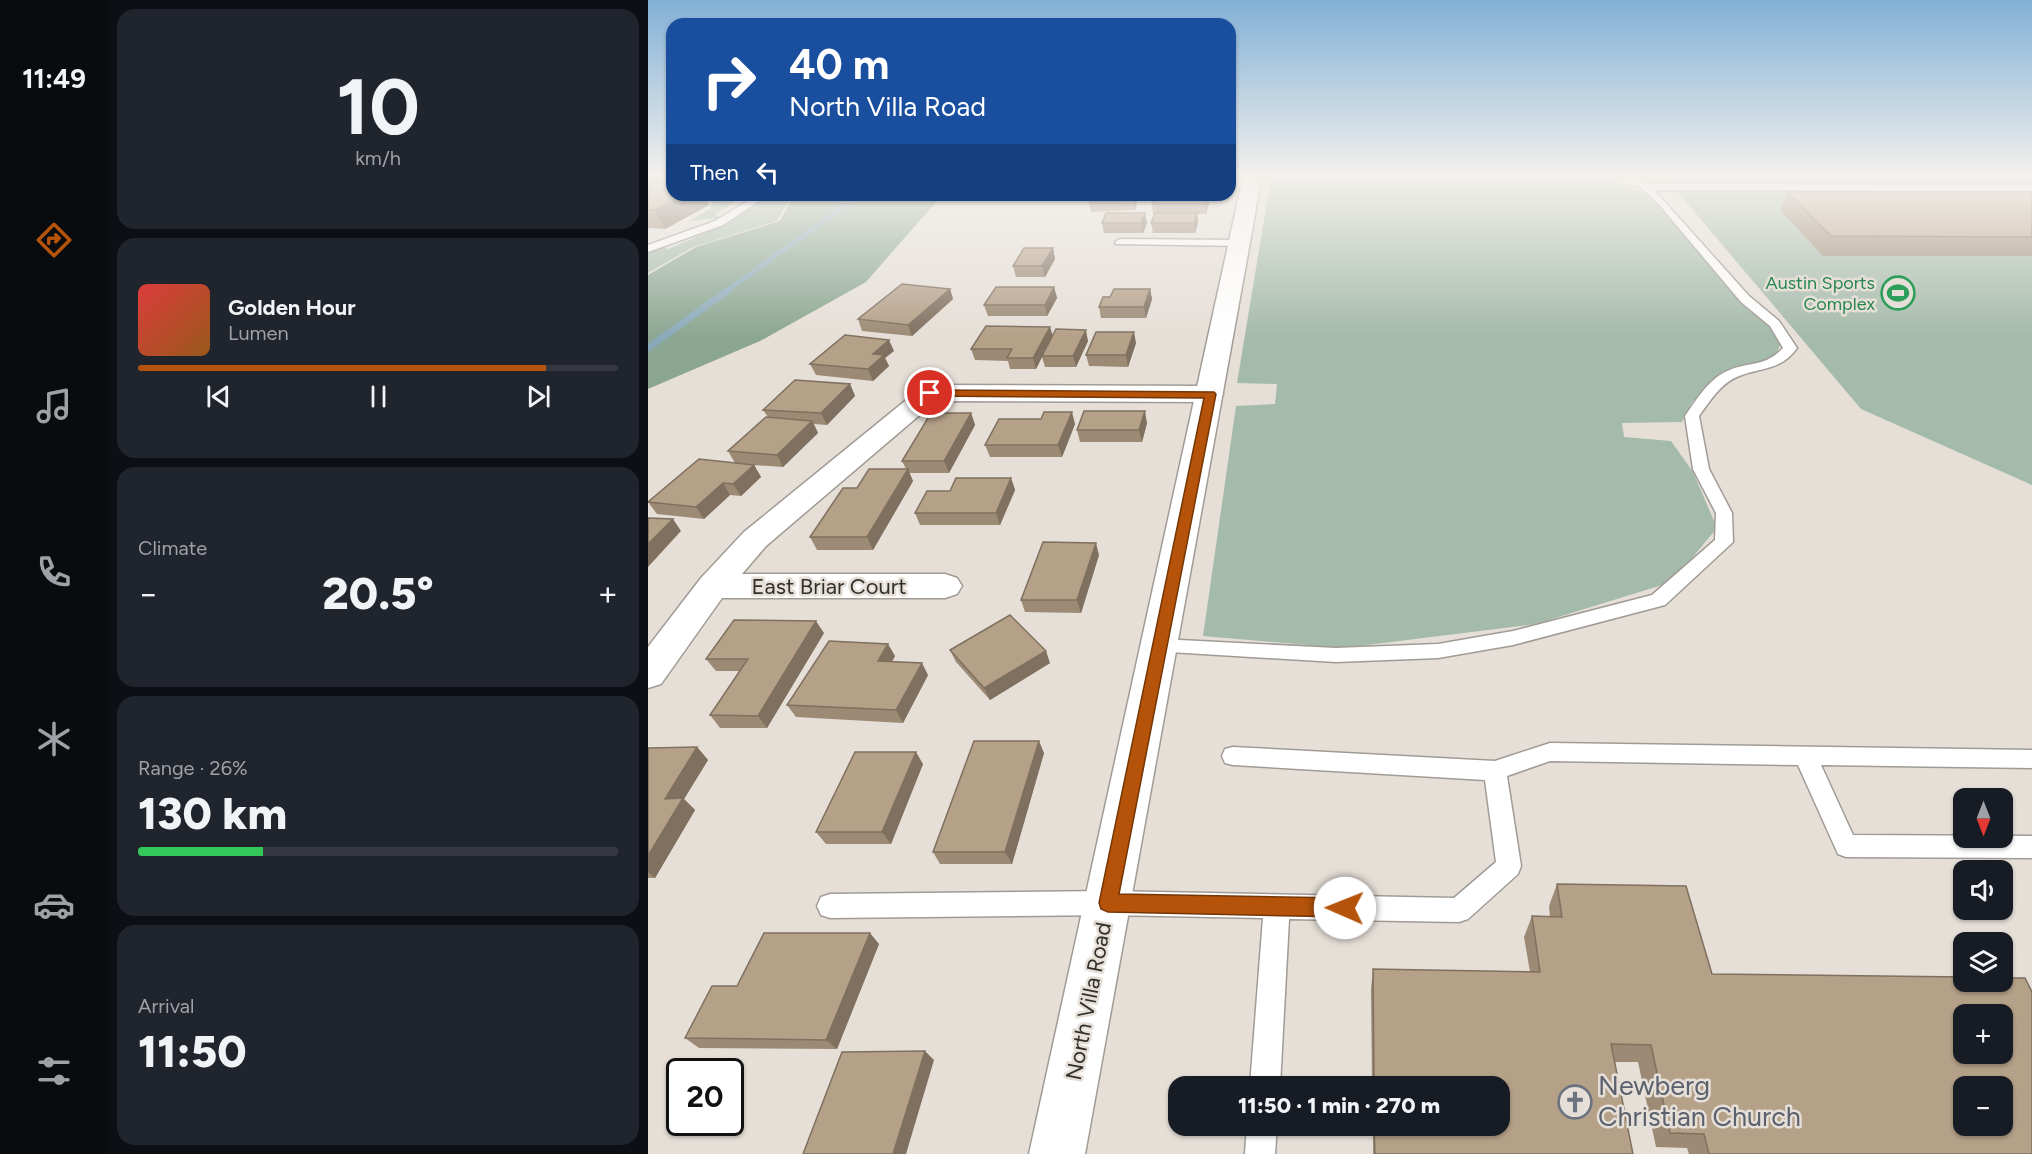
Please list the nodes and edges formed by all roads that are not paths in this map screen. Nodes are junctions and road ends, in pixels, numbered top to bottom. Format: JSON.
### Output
{"nodes":[{"id":1,"x":698,"y":231,"type":"edge"},
{"id":2,"x":1243,"y":231,"type":"edge"},
{"id":3,"x":1686,"y":231,"type":"edge"},
{"id":4,"x":1120,"y":242,"type":"dead end"},
{"id":5,"x":1241,"y":243,"type":"junction"},
{"id":6,"x":648,"y":249,"type":"edge"},
{"id":7,"x":1210,"y":394,"type":"junction"},
{"id":8,"x":713,"y":586,"type":"junction"},
{"id":9,"x":945,"y":586,"type":"dead end"},
{"id":10,"x":1160,"y":646,"type":"junction"},
{"id":11,"x":648,"y":674,"type":"edge"},
{"id":12,"x":1805,"y":755,"type":"junction"},
{"id":13,"x":1233,"y":756,"type":"dead end"},
{"id":14,"x":2032,"y":759,"type":"edge"},
{"id":15,"x":1495,"y":771,"type":"junction"},
{"id":16,"x":2032,"y":847,"type":"edge"},
{"id":17,"x":1108,"y":903,"type":"junction"},
{"id":18,"x":830,"y":906,"type":"dead end"},
{"id":19,"x":1277,"y":906,"type":"junction"},
{"id":20,"x":1266,"y":1076,"type":"edge"},
{"id":21,"x":1261,"y":1136,"type":"edge"},
{"id":22,"x":1057,"y":1154,"type":"edge"},
{"id":23,"x":1260,"y":1154,"type":"edge"}],
"edges":[{"from":1,"to":6,"type":"lane"},
{"from":2,"to":5,"type":"main road","name":"North Villa Road"},
{"from":3,"to":10,"type":"lane"},
{"from":4,"to":5,"type":"lane"},
{"from":5,"to":7,"type":"main road","name":"North Villa Road"},
{"from":7,"to":8,"type":"main road"},
{"from":7,"to":10,"type":"main road","name":"North Villa Road"},
{"from":8,"to":9,"type":"main road","name":"East Briar Court"},
{"from":8,"to":11,"type":"main road"},
{"from":10,"to":17,"type":"main road","name":"North Villa Road"},
{"from":12,"to":14,"type":"lane"},
{"from":12,"to":15,"type":"lane"},
{"from":12,"to":16,"type":"lane"},
{"from":13,"to":15,"type":"lane"},
{"from":15,"to":19,"type":"lane"},
{"from":17,"to":18,"type":"lane"},
{"from":17,"to":19,"type":"lane"},
{"from":17,"to":22,"type":"main road","name":"North Villa Road"},
{"from":19,"to":20,"type":"lane"},
{"from":21,"to":23,"type":"lane"}]}
